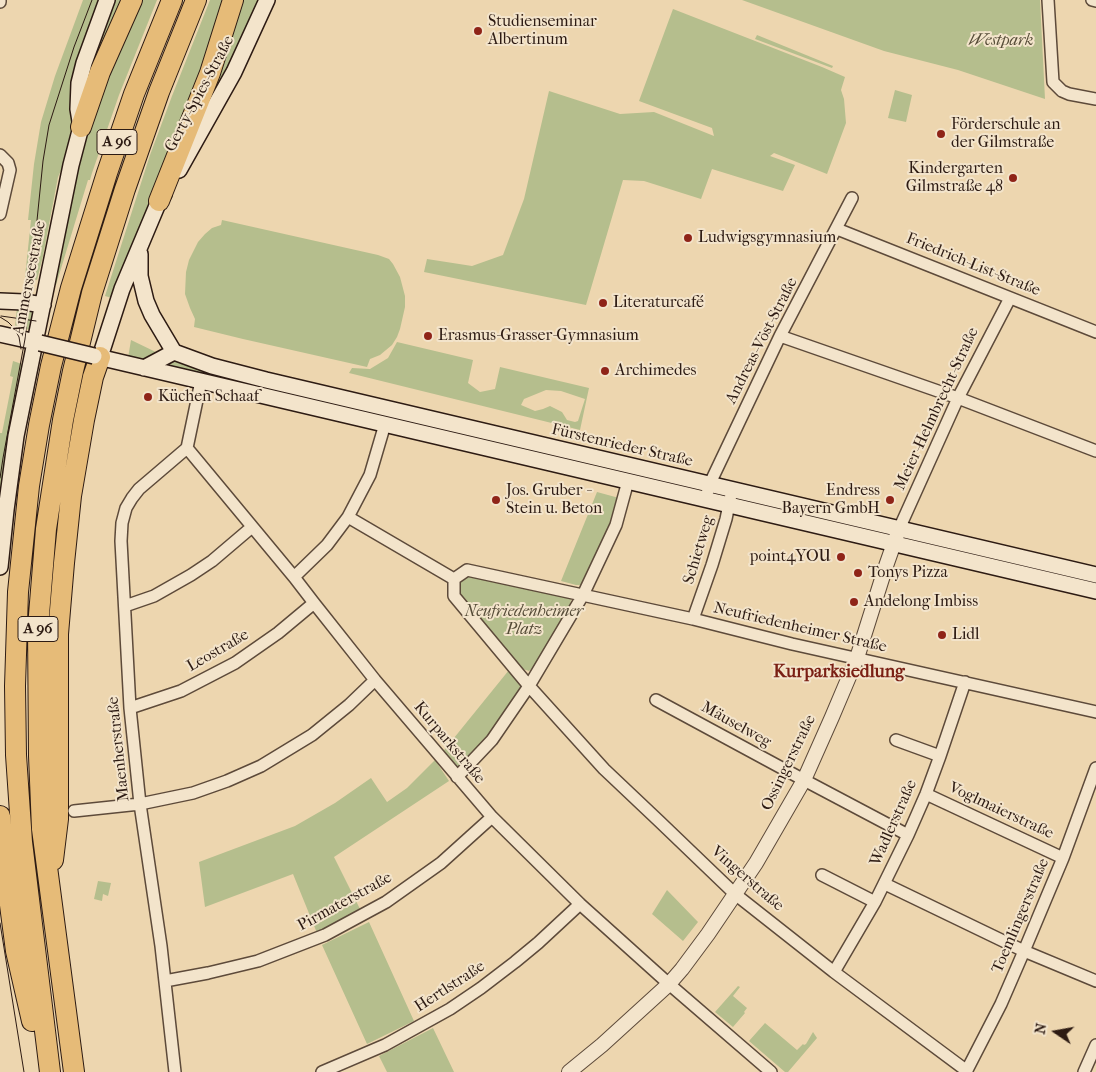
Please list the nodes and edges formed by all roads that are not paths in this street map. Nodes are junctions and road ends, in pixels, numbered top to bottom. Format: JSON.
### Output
{"nodes":[{"id":1,"x":107,"y":0,"type":"edge"},
{"id":2,"x":132,"y":0,"type":"edge"},
{"id":3,"x":172,"y":0,"type":"edge"},
{"id":4,"x":196,"y":0,"type":"edge"},
{"id":5,"x":233,"y":0,"type":"edge"},
{"id":6,"x":267,"y":0,"type":"edge"},
{"id":7,"x":1048,"y":0,"type":"edge"},
{"id":8,"x":1092,"y":0,"type":"edge"},
{"id":9,"x":1096,"y":1,"type":"edge"},
{"id":10,"x":1096,"y":99,"type":"edge"},
{"id":11,"x":81,"y":127,"type":"junction"},
{"id":12,"x":0,"y":155,"type":"edge"},
{"id":13,"x":852,"y":198,"type":"dead end"},
{"id":14,"x":159,"y":201,"type":"junction"},
{"id":15,"x":0,"y":214,"type":"edge"},
{"id":16,"x":837,"y":229,"type":"junction"},
{"id":17,"x":141,"y":246,"type":"junction"},
{"id":18,"x":1010,"y":298,"type":"junction"},
{"id":19,"x":0,"y":301,"type":"edge"},
{"id":20,"x":42,"y":305,"type":"junction"},
{"id":21,"x":1096,"y":332,"type":"edge"},
{"id":22,"x":0,"y":334,"type":"edge"},
{"id":23,"x":780,"y":336,"type":"junction"},
{"id":24,"x":38,"y":343,"type":"junction"},
{"id":25,"x":174,"y":352,"type":"junction"},
{"id":26,"x":97,"y":357,"type":"junction"},
{"id":27,"x":144,"y":368,"type":"junction"},
{"id":28,"x":201,"y":381,"type":"junction"},
{"id":29,"x":958,"y":398,"type":"junction"},
{"id":30,"x":385,"y":424,"type":"junction"},
{"id":31,"x":187,"y":448,"type":"junction"},
{"id":32,"x":1096,"y":451,"type":"edge"},
{"id":33,"x":628,"y":481,"type":"junction"},
{"id":34,"x":708,"y":492,"type":"junction"},
{"id":35,"x":731,"y":498,"type":"junction"},
{"id":36,"x":348,"y":517,"type":"junction"},
{"id":37,"x":252,"y":527,"type":"junction"},
{"id":38,"x":897,"y":536,"type":"junction"},
{"id":39,"x":0,"y":567,"type":"edge"},
{"id":40,"x":1096,"y":575,"type":"edge"},
{"id":41,"x":294,"y":577,"type":"junction"},
{"id":42,"x":454,"y":579,"type":"junction"},
{"id":43,"x":1096,"y":591,"type":"edge"},
{"id":44,"x":583,"y":595,"type":"junction"},
{"id":45,"x":314,"y":603,"type":"junction"},
{"id":46,"x":125,"y":606,"type":"junction"},
{"id":47,"x":693,"y":619,"type":"junction"},
{"id":48,"x":857,"y":658,"type":"junction"},
{"id":49,"x":375,"y":680,"type":"junction"},
{"id":50,"x":965,"y":682,"type":"junction"},
{"id":51,"x":529,"y":686,"type":"junction"},
{"id":52,"x":656,"y":700,"type":"dead end"},
{"id":53,"x":130,"y":708,"type":"junction"},
{"id":54,"x":1096,"y":712,"type":"edge"},
{"id":55,"x":896,"y":740,"type":"dead end"},
{"id":56,"x":940,"y":756,"type":"junction"},
{"id":57,"x":1096,"y":768,"type":"edge"},
{"id":58,"x":457,"y":777,"type":"junction"},
{"id":59,"x":804,"y":780,"type":"junction"},
{"id":60,"x":926,"y":794,"type":"junction"},
{"id":61,"x":140,"y":804,"type":"junction"},
{"id":62,"x":74,"y":812,"type":"dead end"},
{"id":63,"x":0,"y":816,"type":"edge"},
{"id":64,"x":492,"y":817,"type":"junction"},
{"id":65,"x":908,"y":835,"type":"junction"},
{"id":66,"x":2,"y":850,"type":"edge"},
{"id":67,"x":1062,"y":858,"type":"junction"},
{"id":68,"x":822,"y":875,"type":"dead end"},
{"id":69,"x":885,"y":884,"type":"junction"},
{"id":70,"x":49,"y":889,"type":"junction"},
{"id":71,"x":736,"y":894,"type":"junction"},
{"id":72,"x":875,"y":902,"type":"junction"},
{"id":73,"x":580,"y":904,"type":"junction"},
{"id":74,"x":1024,"y":950,"type":"junction"},
{"id":75,"x":834,"y":972,"type":"junction"},
{"id":76,"x":165,"y":981,"type":"junction"},
{"id":77,"x":1096,"y":981,"type":"edge"},
{"id":78,"x":669,"y":984,"type":"junction"},
{"id":79,"x":1096,"y":1045,"type":"edge"},
{"id":80,"x":44,"y":1072,"type":"edge"},
{"id":81,"x":50,"y":1072,"type":"edge"},
{"id":82,"x":74,"y":1072,"type":"edge"},
{"id":83,"x":175,"y":1072,"type":"edge"},
{"id":84,"x":322,"y":1072,"type":"edge"},
{"id":85,"x":569,"y":1072,"type":"edge"},
{"id":86,"x":771,"y":1072,"type":"edge"},
{"id":87,"x":967,"y":1072,"type":"edge"},
{"id":88,"x":1084,"y":1072,"type":"edge"}],
"edges":[{"from":1,"to":11,"type":"main road","name":"Ammerseestraße"},
{"from":2,"to":11,"type":"highway"},
{"from":3,"to":81,"type":"highway","number":"A 96"},
{"from":4,"to":70,"type":"highway","number":"A 96"},
{"from":5,"to":14,"type":"highway"},
{"from":6,"to":14,"type":"main road","name":"Gerty-Spies-Straße"},
{"from":7,"to":10,"type":"street"},
{"from":8,"to":9,"type":"street"},
{"from":11,"to":20,"type":"main road","name":"Ammerseestraße"},
{"from":12,"to":15,"type":"street"},
{"from":13,"to":16,"type":"street","name":"Andreas-Vöst-Straße"},
{"from":14,"to":17,"type":"main road"},
{"from":16,"to":18,"type":"street","name":"Friedrich-List-Straße"},
{"from":16,"to":23,"type":"street","name":"Andreas-Vöst-Straße"},
{"from":17,"to":25,"type":"main road"},
{"from":17,"to":26,"type":"main road"},
{"from":18,"to":21,"type":"street","name":"Friedrich-List-Straße"},
{"from":18,"to":29,"type":"street","name":"Meier-Helmbrecht-Straße"},
{"from":19,"to":20,"type":"main road"},
{"from":20,"to":24,"type":"main road","name":"Ammerseestraße"},
{"from":22,"to":24,"type":"main road","name":"Fürstenrieder Straße"},
{"from":23,"to":29,"type":"street"},
{"from":23,"to":34,"type":"street","name":"Andreas-Vöst-Straße"},
{"from":24,"to":26,"type":"main road","name":"Fürstenrieder Straße","bridge":true},
{"from":24,"to":39,"type":"main road","name":"Ammerseestraße"},
{"from":25,"to":27,"type":"main road"},
{"from":25,"to":34,"type":"main road","name":"Fürstenrieder Straße"},
{"from":26,"to":27,"type":"main road","name":"Fürstenrieder Straße"},
{"from":26,"to":70,"type":"highway"},
{"from":27,"to":28,"type":"main road","name":"Fürstenrieder Straße"},
{"from":28,"to":30,"type":"main road","name":"Fürstenrieder Straße"},
{"from":28,"to":31,"type":"street"},
{"from":29,"to":32,"type":"street"},
{"from":29,"to":38,"type":"street","name":"Meier-Helmbrecht-Straße"},
{"from":30,"to":33,"type":"main road","name":"Fürstenrieder Straße"},
{"from":30,"to":36,"type":"street"},
{"from":31,"to":37,"type":"street","name":"Kurparkstraße"},
{"from":31,"to":46,"type":"street","name":"Maenherstraße"},
{"from":33,"to":34,"type":"main road","name":"Fürstenrieder Straße"},
{"from":33,"to":44,"type":"street"},
{"from":34,"to":35,"type":"main road","name":"Fürstenrieder Straße"},
{"from":35,"to":38,"type":"main road","name":"Fürstenrieder Straße"},
{"from":35,"to":47,"type":"street","name":"Schietweg"},
{"from":36,"to":41,"type":"street"},
{"from":36,"to":42,"type":"street"},
{"from":37,"to":41,"type":"street","name":"Kurparkstraße"},
{"from":37,"to":46,"type":"street"},
{"from":38,"to":40,"type":"main road","name":"Fürstenrieder Straße"},
{"from":38,"to":43,"type":"main road","name":"Fürstenrieder Straße"},
{"from":38,"to":48,"type":"street","name":"Ossingerstraße"},
{"from":41,"to":45,"type":"street","name":"Kurparkstraße"},
{"from":42,"to":44,"type":"street"},
{"from":42,"to":51,"type":"street"},
{"from":44,"to":47,"type":"street","name":"Neufriedenheimer Straße"},
{"from":44,"to":51,"type":"street"},
{"from":45,"to":49,"type":"street","name":"Kurparkstraße"},
{"from":45,"to":53,"type":"street","name":"Leostraße"},
{"from":46,"to":53,"type":"street","name":"Maenherstraße"},
{"from":47,"to":48,"type":"street","name":"Neufriedenheimer Straße"},
{"from":48,"to":50,"type":"street","name":"Neufriedenheimer Straße"},
{"from":48,"to":59,"type":"street","name":"Ossingerstraße"},
{"from":49,"to":58,"type":"street","name":"Kurparkstraße"},
{"from":49,"to":61,"type":"street"},
{"from":50,"to":54,"type":"street","name":"Neufriedenheimer Straße"},
{"from":50,"to":56,"type":"street","name":"Wadlerstraße"},
{"from":51,"to":58,"type":"street"},
{"from":51,"to":71,"type":"street","name":"Vingerstraße"},
{"from":52,"to":59,"type":"street","name":"Mäuselweg"},
{"from":53,"to":61,"type":"street","name":"Maenherstraße"},
{"from":55,"to":56,"type":"street"},
{"from":56,"to":60,"type":"street","name":"Wadlerstraße"},
{"from":57,"to":67,"type":"street","name":"Toemlingerstraße"},
{"from":58,"to":64,"type":"street","name":"Kurparkstraße"},
{"from":59,"to":65,"type":"street","name":"Mäuselweg"},
{"from":59,"to":71,"type":"street","name":"Ossingerstraße"},
{"from":60,"to":65,"type":"street","name":"Wadlerstraße"},
{"from":60,"to":67,"type":"street","name":"Voglmaierstraße"},
{"from":61,"to":62,"type":"street"},
{"from":61,"to":76,"type":"street","name":"Maenherstraße"},
{"from":63,"to":66,"type":"highway"},
{"from":64,"to":73,"type":"street","name":"Kurparkstraße"},
{"from":64,"to":76,"type":"street","name":"Pirmaterstraße"},
{"from":65,"to":69,"type":"street","name":"Wadlerstraße"},
{"from":66,"to":80,"type":"highway"},
{"from":67,"to":74,"type":"street","name":"Toemlingerstraße"},
{"from":68,"to":72,"type":"street"},
{"from":69,"to":72,"type":"street","name":"Wadlerstraße"},
{"from":69,"to":74,"type":"street"},
{"from":70,"to":82,"type":"highway","number":"A 96"},
{"from":71,"to":75,"type":"street","name":"Vingerstraße"},
{"from":71,"to":78,"type":"street","name":"Ossingerstraße"},
{"from":72,"to":75,"type":"street","name":"Wadlerstraße"},
{"from":73,"to":78,"type":"street","name":"Kurparkstraße"},
{"from":73,"to":84,"type":"street","name":"Hertlstraße"},
{"from":74,"to":77,"type":"street"},
{"from":74,"to":87,"type":"street","name":"Toemlingerstraße"},
{"from":75,"to":87,"type":"street","name":"Vingerstraße"},
{"from":76,"to":83,"type":"street","name":"Maenherstraße"},
{"from":78,"to":85,"type":"street","name":"Ossingerstraße"},
{"from":78,"to":86,"type":"street","name":"Kurparkstraße"},
{"from":79,"to":88,"type":"street"}]}
